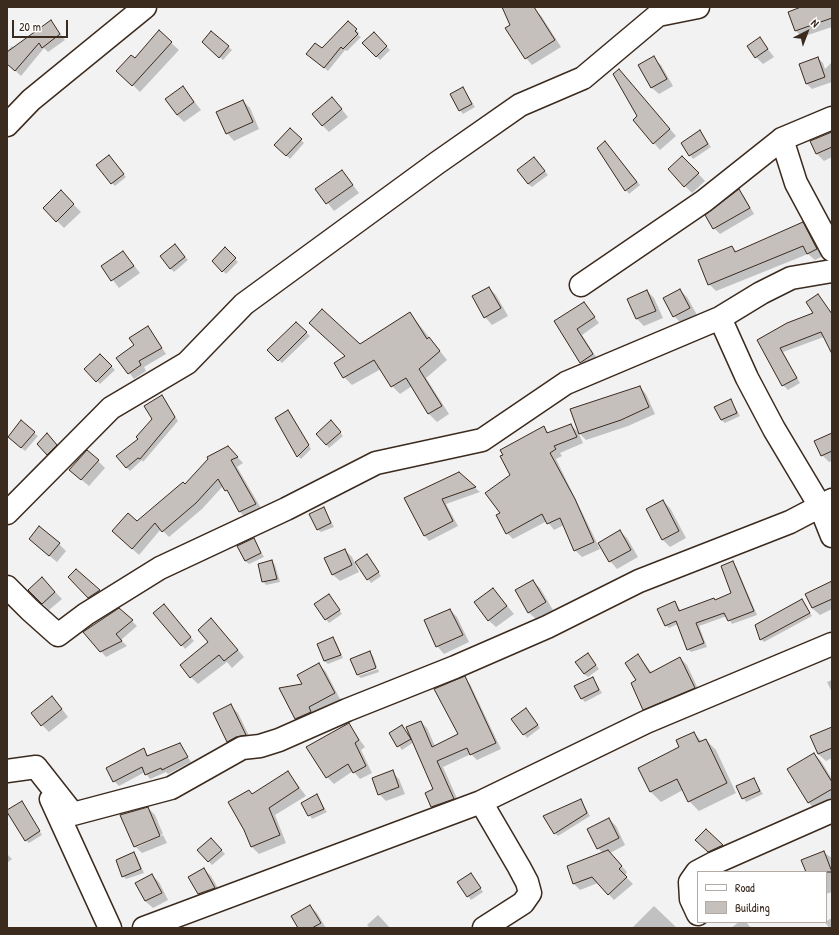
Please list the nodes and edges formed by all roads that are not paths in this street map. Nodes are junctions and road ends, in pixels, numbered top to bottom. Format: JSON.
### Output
{"nodes":[{"id":1,"x":145,"y":7,"type":"edge"},
{"id":2,"x":695,"y":8,"type":"edge"},
{"id":3,"x":832,"y":118,"type":"edge"},
{"id":4,"x":7,"y":125,"type":"edge"},
{"id":5,"x":782,"y":139,"type":"junction"},
{"id":6,"x":832,"y":250,"type":"edge"},
{"id":7,"x":832,"y":271,"type":"edge"},
{"id":8,"x":581,"y":285,"type":"dead end"},
{"id":9,"x":720,"y":318,"type":"junction"},
{"id":10,"x":826,"y":503,"type":"edge"},
{"id":11,"x":7,"y":513,"type":"edge"},
{"id":12,"x":832,"y":536,"type":"edge"},
{"id":13,"x":7,"y":586,"type":"edge"},
{"id":14,"x":832,"y":644,"type":"edge"},
{"id":15,"x":36,"y":767,"type":"junction"},
{"id":16,"x":7,"y":771,"type":"edge"},
{"id":17,"x":481,"y":802,"type":"junction"},
{"id":18,"x":832,"y":810,"type":"edge"},
{"id":19,"x":699,"y":871,"type":"edge"},
{"id":20,"x":697,"y":872,"type":"edge"},
{"id":21,"x":697,"y":912,"type":"edge"},
{"id":22,"x":110,"y":928,"type":"edge"},
{"id":23,"x":144,"y":928,"type":"edge"},
{"id":24,"x":484,"y":928,"type":"edge"}],
"edges":[{"from":1,"to":4,"type":"street"},
{"from":2,"to":11,"type":"street"},
{"from":3,"to":5,"type":"street"},
{"from":5,"to":6,"type":"street"},
{"from":5,"to":8,"type":"street"},
{"from":7,"to":9,"type":"street"},
{"from":9,"to":10,"type":"street"},
{"from":9,"to":13,"type":"street"},
{"from":10,"to":12,"type":"street"},
{"from":10,"to":15,"type":"street"},
{"from":14,"to":17,"type":"street"},
{"from":15,"to":16,"type":"street"},
{"from":15,"to":22,"type":"street"},
{"from":17,"to":23,"type":"street"},
{"from":17,"to":24,"type":"street"},
{"from":18,"to":19,"type":"street"},
{"from":20,"to":21,"type":"street"}]}
